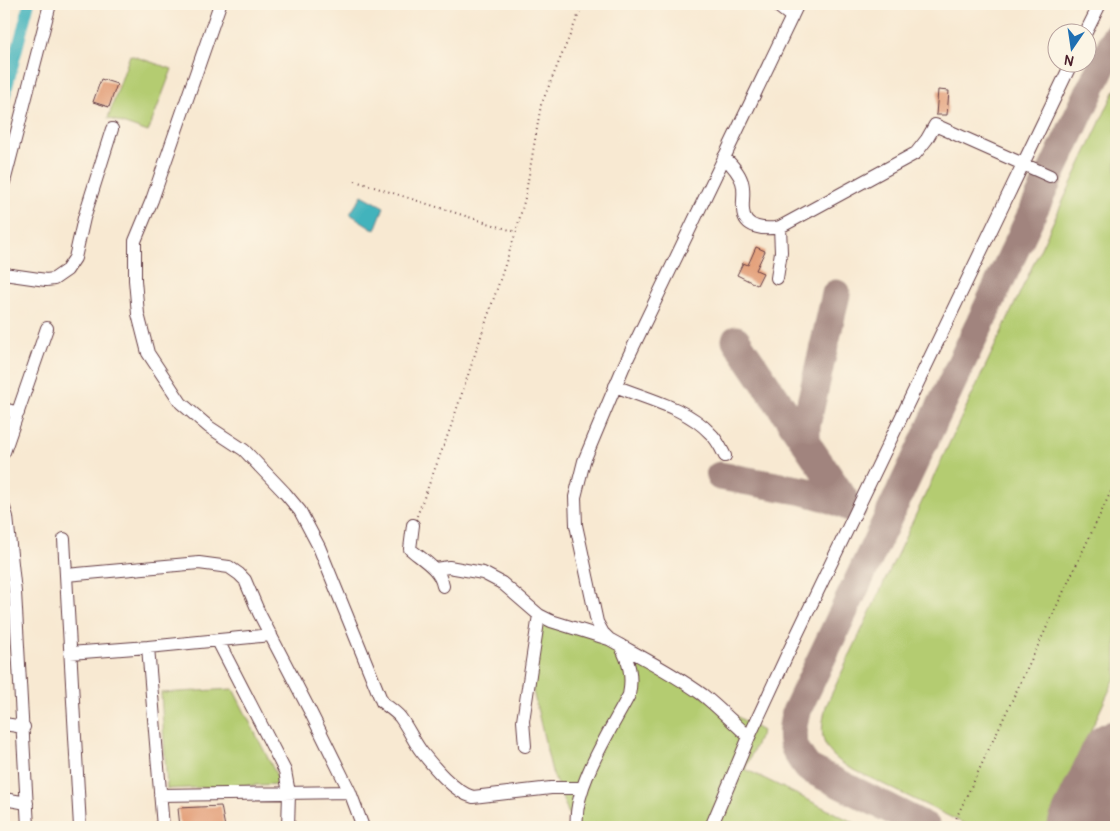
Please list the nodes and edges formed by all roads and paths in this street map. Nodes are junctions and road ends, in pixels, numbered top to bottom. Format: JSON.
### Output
{"nodes":[{"id":1,"x":50,"y":4,"type":"edge"},
{"id":2,"x":220,"y":4,"type":"edge"},
{"id":3,"x":583,"y":4,"type":"edge"},
{"id":4,"x":775,"y":4,"type":"edge"},
{"id":5,"x":798,"y":4,"type":"edge"},
{"id":6,"x":1100,"y":4,"type":"edge"},
{"id":7,"x":792,"y":17,"type":"junction"},
{"id":8,"x":1091,"y":22,"type":"edge"},
{"id":9,"x":1067,"y":72,"type":"edge"},
{"id":10,"x":112,"y":129,"type":"dead end"},
{"id":11,"x":724,"y":157,"type":"junction"},
{"id":12,"x":1023,"y":164,"type":"junction"},
{"id":13,"x":1050,"y":176,"type":"dead end"},
{"id":14,"x":355,"y":181,"type":"dead end"},
{"id":15,"x":4,"y":182,"type":"edge"},
{"id":16,"x":780,"y":227,"type":"junction"},
{"id":17,"x":516,"y":232,"type":"junction"},
{"id":18,"x":4,"y":274,"type":"edge"},
{"id":19,"x":777,"y":278,"type":"dead end"},
{"id":20,"x":47,"y":328,"type":"dead end"},
{"id":21,"x":615,"y":386,"type":"junction"},
{"id":22,"x":4,"y":409,"type":"edge"},
{"id":23,"x":18,"y":413,"type":"junction"},
{"id":24,"x":4,"y":452,"type":"edge"},
{"id":25,"x":725,"y":456,"type":"dead end"},
{"id":26,"x":1116,"y":481,"type":"edge"},
{"id":27,"x":4,"y":508,"type":"edge"},
{"id":28,"x":414,"y":525,"type":"joint"},
{"id":29,"x":64,"y":538,"type":"dead end"},
{"id":30,"x":435,"y":569,"type":"junction"},
{"id":31,"x":66,"y":575,"type":"junction"},
{"id":32,"x":443,"y":586,"type":"dead end"},
{"id":33,"x":9,"y":593,"type":"edge"},
{"id":34,"x":539,"y":615,"type":"junction"},
{"id":35,"x":271,"y":635,"type":"junction"},
{"id":36,"x":218,"y":641,"type":"junction"},
{"id":37,"x":615,"y":642,"type":"junction"},
{"id":38,"x":148,"y":647,"type":"junction"},
{"id":39,"x":70,"y":653,"type":"junction"},
{"id":40,"x":4,"y":724,"type":"edge"},
{"id":41,"x":24,"y":728,"type":"junction"},
{"id":42,"x":749,"y":737,"type":"junction"},
{"id":43,"x":526,"y":746,"type":"dead end"},
{"id":44,"x":582,"y":788,"type":"junction"},
{"id":45,"x":350,"y":792,"type":"junction"},
{"id":46,"x":289,"y":793,"type":"junction"},
{"id":47,"x":160,"y":795,"type":"junction"},
{"id":48,"x":4,"y":799,"type":"edge"},
{"id":49,"x":27,"y":803,"type":"junction"},
{"id":50,"x":28,"y":827,"type":"edge"},
{"id":51,"x":80,"y":827,"type":"edge"},
{"id":52,"x":163,"y":827,"type":"edge"},
{"id":53,"x":288,"y":827,"type":"edge"},
{"id":54,"x":363,"y":827,"type":"edge"},
{"id":55,"x":577,"y":827,"type":"edge"},
{"id":56,"x":711,"y":827,"type":"edge"},
{"id":57,"x":952,"y":827,"type":"edge"}],
"edges":[{"from":1,"to":15,"type":"street"},
{"from":2,"to":44,"type":"street"},
{"from":3,"to":17,"type":"path"},
{"from":4,"to":7,"type":"street"},
{"from":5,"to":7,"type":"street"},
{"from":6,"to":8,"type":"street"},
{"from":7,"to":11,"type":"street"},
{"from":9,"to":12,"type":"street"},
{"from":10,"to":18,"type":"street"},
{"from":11,"to":16,"type":"street"},
{"from":11,"to":21,"type":"street"},
{"from":12,"to":13,"type":"street"},
{"from":12,"to":16,"type":"street"},
{"from":12,"to":42,"type":"street"},
{"from":14,"to":17,"type":"path"},
{"from":16,"to":19,"type":"street"},
{"from":17,"to":28,"type":"path"},
{"from":20,"to":23,"type":"street"},
{"from":21,"to":25,"type":"street"},
{"from":21,"to":37,"type":"street"},
{"from":22,"to":23,"type":"street"},
{"from":23,"to":24,"type":"street"},
{"from":26,"to":57,"type":"path"},
{"from":27,"to":33,"type":"street"},
{"from":28,"to":30,"type":"street"},
{"from":29,"to":31,"type":"street"},
{"from":30,"to":32,"type":"street"},
{"from":30,"to":34,"type":"street"},
{"from":31,"to":35,"type":"street"},
{"from":31,"to":39,"type":"street"},
{"from":33,"to":41,"type":"street"},
{"from":34,"to":37,"type":"street"},
{"from":34,"to":43,"type":"street"},
{"from":35,"to":36,"type":"street"},
{"from":35,"to":45,"type":"street"},
{"from":36,"to":38,"type":"street"},
{"from":36,"to":46,"type":"street"},
{"from":37,"to":42,"type":"street"},
{"from":37,"to":44,"type":"street"},
{"from":38,"to":39,"type":"street"},
{"from":38,"to":47,"type":"street"},
{"from":39,"to":51,"type":"street"},
{"from":40,"to":41,"type":"street"},
{"from":41,"to":49,"type":"street"},
{"from":42,"to":56,"type":"street"},
{"from":44,"to":55,"type":"street"},
{"from":45,"to":46,"type":"street"},
{"from":45,"to":54,"type":"street"},
{"from":46,"to":47,"type":"street"},
{"from":46,"to":53,"type":"street"},
{"from":47,"to":52,"type":"street"},
{"from":48,"to":49,"type":"street"},
{"from":49,"to":50,"type":"street"}]}
